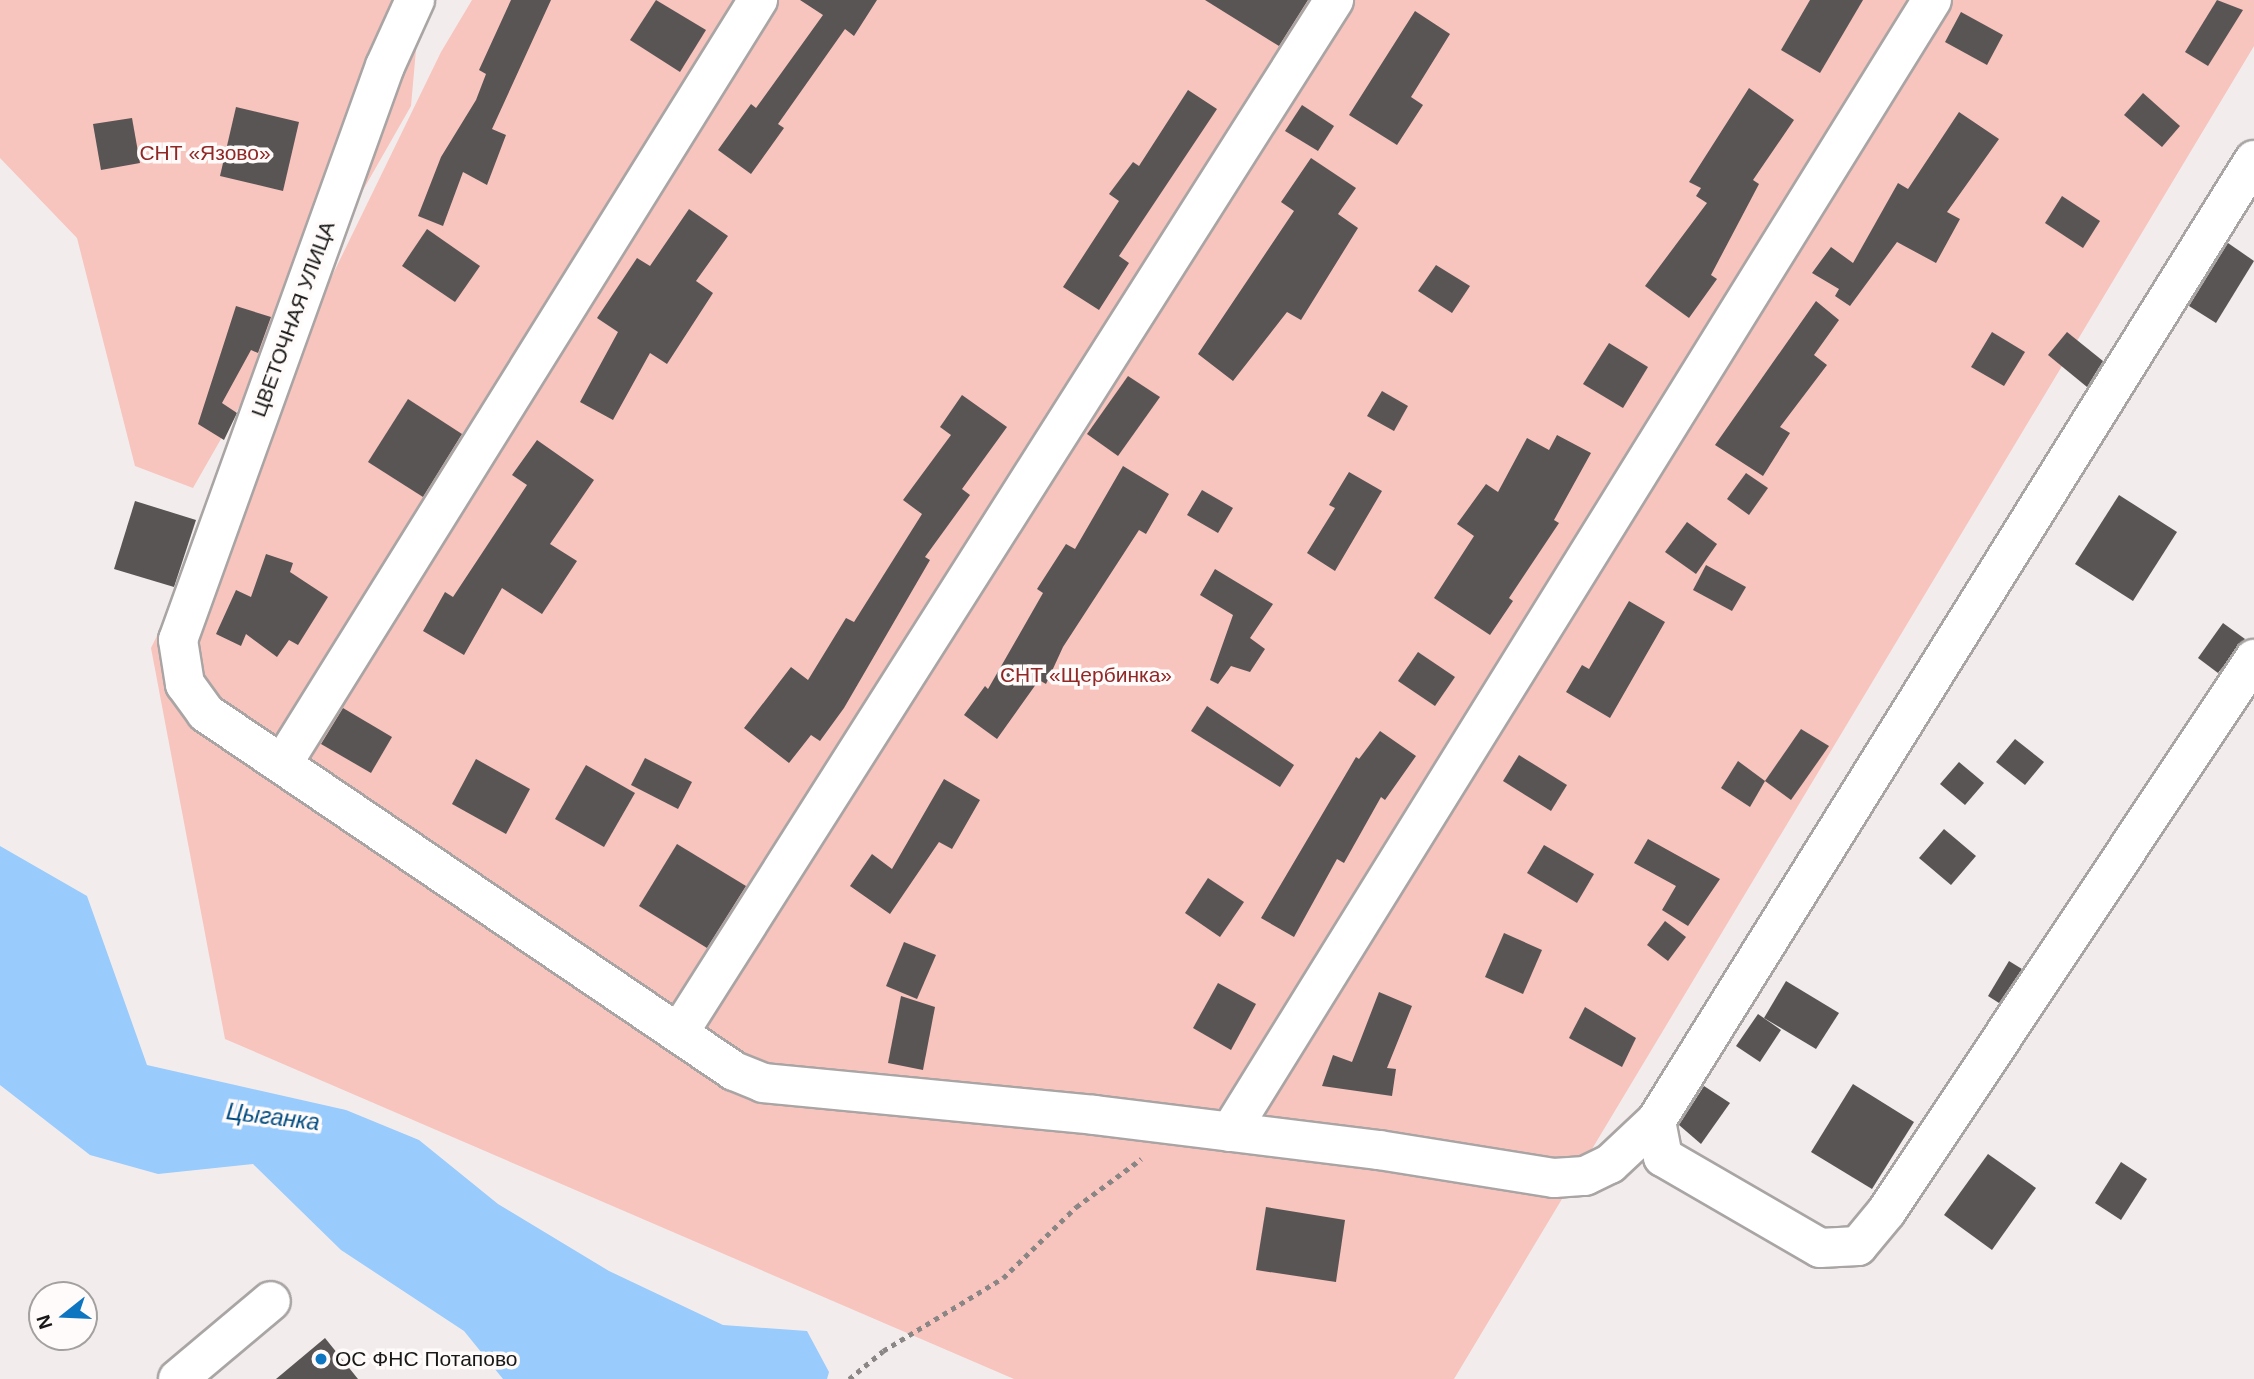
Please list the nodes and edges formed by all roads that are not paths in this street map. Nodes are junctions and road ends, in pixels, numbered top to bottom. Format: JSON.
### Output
{"nodes":[{"id":1,"x":415,"y":0,"type":"edge"},
{"id":2,"x":758,"y":0,"type":"edge"},
{"id":3,"x":1334,"y":0,"type":"edge"},
{"id":4,"x":1932,"y":0,"type":"edge"},
{"id":5,"x":2254,"y":160,"type":"edge"},
{"id":6,"x":2254,"y":659,"type":"edge"},
{"id":7,"x":283,"y":764,"type":"junction"},
{"id":8,"x":680,"y":1031,"type":"junction"},
{"id":9,"x":1656,"y":1121,"type":"junction"},
{"id":10,"x":1230,"y":1132,"type":"junction"},
{"id":11,"x":271,"y":1301,"type":"dead end"},
{"id":12,"x":178,"y":1379,"type":"edge"}],
"edges":[{"from":1,"to":7,"type":"street","name":"ЦВЕТОЧНАЯ УЛИЦА"},
{"from":2,"to":7,"type":"street"},
{"from":3,"to":8,"type":"street"},
{"from":4,"to":10,"type":"street"},
{"from":5,"to":9,"type":"street"},
{"from":6,"to":9,"type":"street"},
{"from":7,"to":8,"type":"street"},
{"from":8,"to":10,"type":"street"},
{"from":9,"to":10,"type":"street"},
{"from":11,"to":12,"type":"street"}]}
